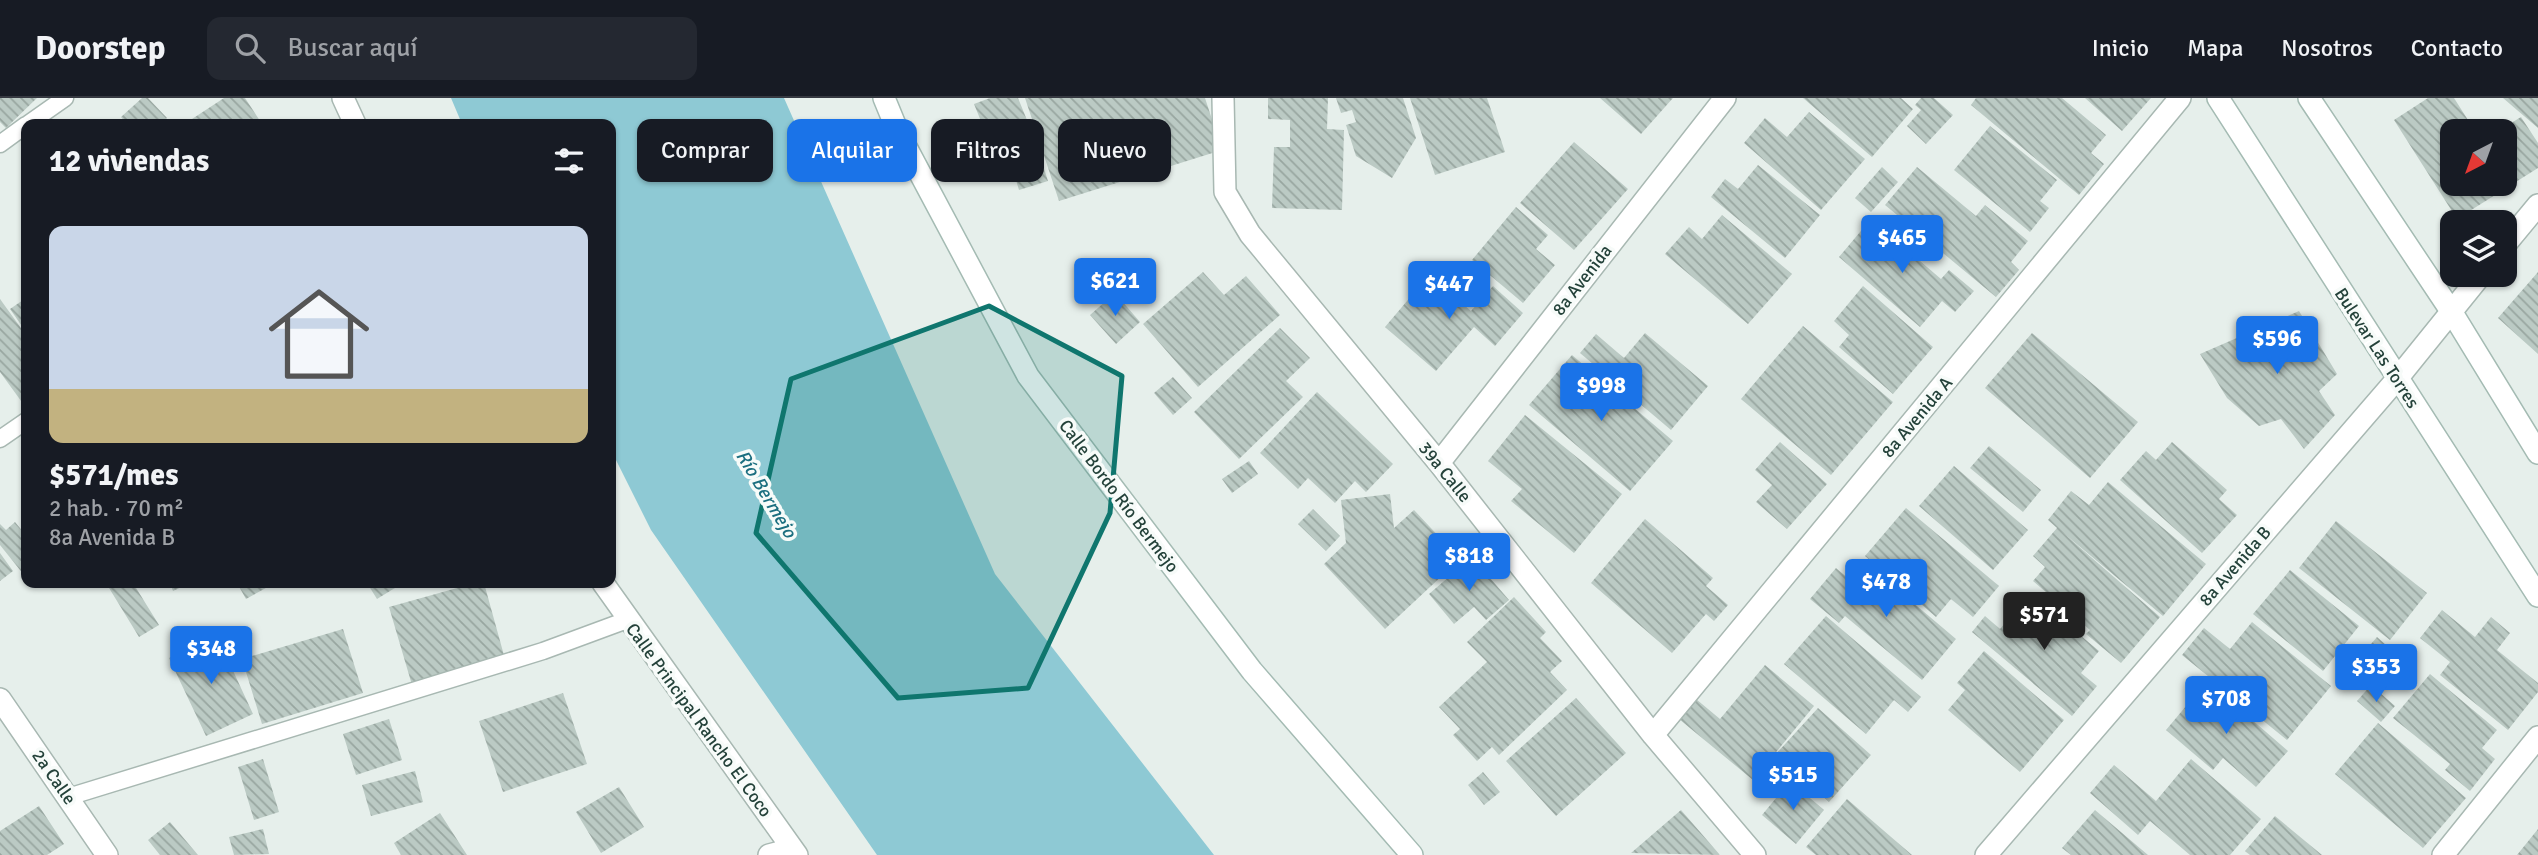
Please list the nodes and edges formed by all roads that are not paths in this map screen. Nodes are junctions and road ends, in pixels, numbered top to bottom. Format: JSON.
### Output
{"nodes":[{"id":1,"x":342,"y":98,"type":"edge"},
{"id":2,"x":884,"y":98,"type":"edge"},
{"id":3,"x":1223,"y":98,"type":"edge"},
{"id":4,"x":1725,"y":98,"type":"edge"},
{"id":5,"x":2180,"y":98,"type":"edge"},
{"id":6,"x":2218,"y":98,"type":"edge"},
{"id":7,"x":2309,"y":98,"type":"edge"},
{"id":8,"x":59,"y":100,"type":"edge"},
{"id":9,"x":35,"y":119,"type":"edge"},
{"id":10,"x":352,"y":119,"type":"edge"},
{"id":11,"x":21,"y":129,"type":"edge"},
{"id":12,"x":0,"y":144,"type":"edge"},
{"id":13,"x":2538,"y":205,"type":"edge"},
{"id":14,"x":2517,"y":230,"type":"edge"},
{"id":15,"x":2470,"y":287,"type":"edge"},
{"id":16,"x":2451,"y":311,"type":"junction"},
{"id":17,"x":2397,"y":379,"type":"junction"},
{"id":18,"x":21,"y":424,"type":"edge"},
{"id":19,"x":0,"y":439,"type":"edge"},
{"id":20,"x":2538,"y":453,"type":"edge"},
{"id":21,"x":1439,"y":463,"type":"junction"},
{"id":22,"x":606,"y":588,"type":"edge"},
{"id":23,"x":2538,"y":596,"type":"edge"},
{"id":24,"x":627,"y":620,"type":"junction"},
{"id":25,"x":0,"y":699,"type":"edge"},
{"id":26,"x":1653,"y":735,"type":"junction"},
{"id":27,"x":2538,"y":737,"type":"edge"},
{"id":28,"x":68,"y":797,"type":"junction"},
{"id":29,"x":794,"y":852,"type":"edge"},
{"id":30,"x":107,"y":855,"type":"edge"},
{"id":31,"x":769,"y":855,"type":"edge"},
{"id":32,"x":1412,"y":855,"type":"edge"},
{"id":33,"x":1755,"y":855,"type":"edge"},
{"id":34,"x":1986,"y":855,"type":"edge"},
{"id":35,"x":2443,"y":855,"type":"edge"}],
"edges":[{"from":1,"to":10,"type":"street"},
{"from":2,"to":32,"type":"street","name":"Calle Bordo Río Bermejo"},
{"from":3,"to":21,"type":"street","name":"39a Calle"},
{"from":4,"to":21,"type":"street","name":"8a Avenida"},
{"from":5,"to":26,"type":"street","name":"8a Avenida A"},
{"from":6,"to":17,"type":"street","name":"Bulevar Las Torres"},
{"from":7,"to":16,"type":"street"},
{"from":8,"to":9,"type":"lane"},
{"from":11,"to":12,"type":"lane"},
{"from":13,"to":14,"type":"street"},
{"from":15,"to":16,"type":"street","name":"8a Avenida B"},
{"from":16,"to":17,"type":"street","name":"8a Avenida B"},
{"from":16,"to":20,"type":"street"},
{"from":17,"to":23,"type":"street","name":"Bulevar Las Torres"},
{"from":17,"to":34,"type":"street","name":"8a Avenida B"},
{"from":18,"to":19,"type":"lane"},
{"from":21,"to":26,"type":"street","name":"39a Calle"},
{"from":22,"to":24,"type":"street","name":"Calle Principal Rancho El Coco"},
{"from":24,"to":28,"type":"lane"},
{"from":24,"to":29,"type":"street","name":"Calle Principal Rancho El Coco"},
{"from":25,"to":28,"type":"street","name":"2a Calle"},
{"from":26,"to":33,"type":"street","name":"39a Calle"},
{"from":27,"to":35,"type":"street"},
{"from":28,"to":30,"type":"street","name":"2a Calle"},
{"from":29,"to":31,"type":"street"}]}
